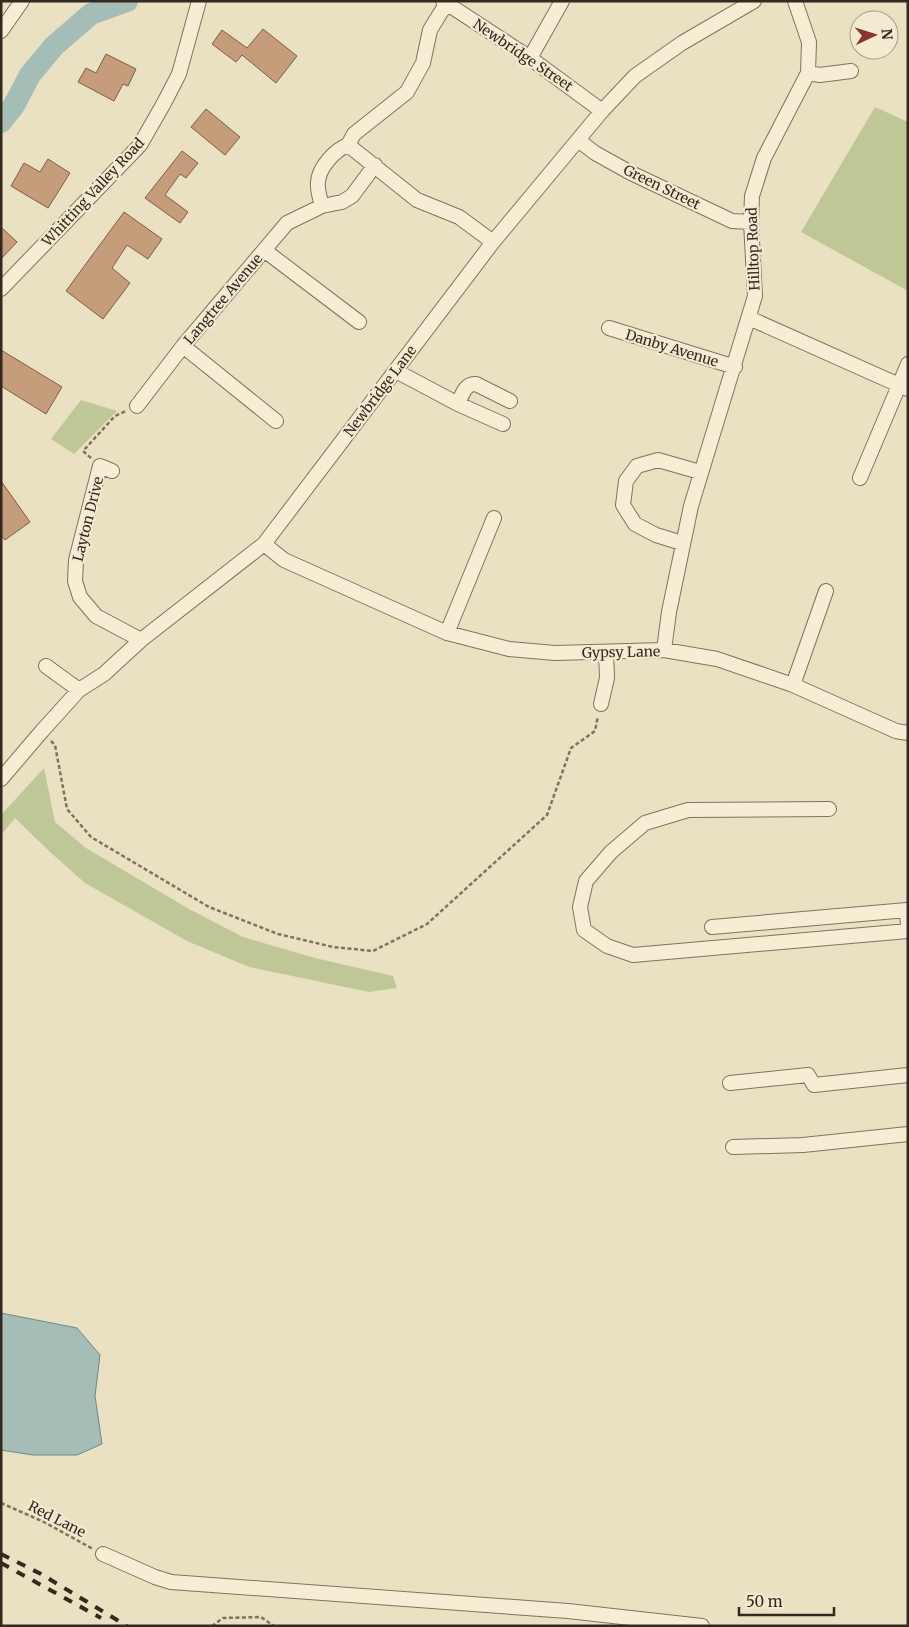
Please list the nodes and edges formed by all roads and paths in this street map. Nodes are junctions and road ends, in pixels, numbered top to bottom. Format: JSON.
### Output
{"nodes":[{"id":1,"x":22,"y":1,"type":"edge"},
{"id":2,"x":199,"y":1,"type":"edge"},
{"id":3,"x":562,"y":1,"type":"edge"},
{"id":4,"x":754,"y":1,"type":"edge"},
{"id":5,"x":795,"y":1,"type":"edge"},
{"id":6,"x":444,"y":2,"type":"edge"},
{"id":7,"x":1,"y":31,"type":"edge"},
{"id":8,"x":530,"y":58,"type":"junction"},
{"id":9,"x":851,"y":72,"type":"dead end"},
{"id":10,"x":808,"y":73,"type":"junction"},
{"id":11,"x":602,"y":111,"type":"junction"},
{"id":12,"x":578,"y":140,"type":"junction"},
{"id":13,"x":348,"y":145,"type":"junction"},
{"id":14,"x":375,"y":165,"type":"junction"},
{"id":15,"x":322,"y":206,"type":"junction"},
{"id":16,"x":751,"y":222,"type":"junction"},
{"id":17,"x":493,"y":242,"type":"junction"},
{"id":18,"x":264,"y":250,"type":"junction"},
{"id":19,"x":1,"y":289,"type":"edge"},
{"id":20,"x":749,"y":318,"type":"junction"},
{"id":21,"x":359,"y":322,"type":"dead end"},
{"id":22,"x":609,"y":328,"type":"dead end"},
{"id":23,"x":183,"y":346,"type":"junction"},
{"id":24,"x":908,"y":364,"type":"edge"},
{"id":25,"x":734,"y":368,"type":"junction"},
{"id":26,"x":396,"y":371,"type":"junction"},
{"id":27,"x":903,"y":386,"type":"edge"},
{"id":28,"x":510,"y":401,"type":"dead end"},
{"id":29,"x":458,"y":404,"type":"junction"},
{"id":30,"x":137,"y":406,"type":"joint"},
{"id":31,"x":276,"y":421,"type":"dead end"},
{"id":32,"x":503,"y":424,"type":"dead end"},
{"id":33,"x":106,"y":468,"type":"joint"},
{"id":34,"x":700,"y":472,"type":"junction"},
{"id":35,"x":860,"y":478,"type":"dead end"},
{"id":36,"x":494,"y":518,"type":"dead end"},
{"id":37,"x":682,"y":543,"type":"junction"},
{"id":38,"x":264,"y":544,"type":"junction"},
{"id":39,"x":826,"y":591,"type":"dead end"},
{"id":40,"x":447,"y":633,"type":"junction"},
{"id":41,"x":141,"y":640,"type":"junction"},
{"id":42,"x":664,"y":650,"type":"junction"},
{"id":43,"x":606,"y":652,"type":"junction"},
{"id":44,"x":46,"y":666,"type":"dead end"},
{"id":45,"x":793,"y":685,"type":"junction"},
{"id":46,"x":79,"y":690,"type":"junction"},
{"id":47,"x":601,"y":704,"type":"joint"},
{"id":48,"x":42,"y":731,"type":"junction"},
{"id":49,"x":908,"y":733,"type":"edge"},
{"id":50,"x":1,"y":779,"type":"edge"},
{"id":51,"x":829,"y":809,"type":"dead end"},
{"id":52,"x":812,"y":919,"type":"junction"},
{"id":53,"x":712,"y":928,"type":"dead end"},
{"id":54,"x":908,"y":929,"type":"edge"},
{"id":55,"x":813,"y":939,"type":"junction"},
{"id":56,"x":908,"y":1075,"type":"edge"},
{"id":57,"x":730,"y":1083,"type":"dead end"},
{"id":58,"x":908,"y":1134,"type":"edge"},
{"id":59,"x":733,"y":1146,"type":"dead end"},
{"id":60,"x":1,"y":1502,"type":"edge"},
{"id":61,"x":103,"y":1554,"type":"joint"},
{"id":62,"x":212,"y":1626,"type":"edge"},
{"id":63,"x":274,"y":1626,"type":"edge"},
{"id":64,"x":702,"y":1626,"type":"edge"}],
"edges":[{"from":1,"to":7,"type":"street"},
{"from":2,"to":19,"type":"street","name":"Whitting Valley Road"},
{"from":3,"to":8,"type":"street"},
{"from":4,"to":11,"type":"street","name":"Newbridge Lane"},
{"from":5,"to":10,"type":"street","name":"Hilltop Road"},
{"from":6,"to":8,"type":"street","name":"Newbridge Street"},
{"from":6,"to":13,"type":"street"},
{"from":8,"to":11,"type":"street","name":"Newbridge Street"},
{"from":9,"to":10,"type":"street"},
{"from":10,"to":16,"type":"street","name":"Hilltop Road"},
{"from":11,"to":12,"type":"street","name":"Newbridge Lane"},
{"from":12,"to":16,"type":"street","name":"Green Street"},
{"from":12,"to":17,"type":"street","name":"Newbridge Lane"},
{"from":13,"to":14,"type":"street"},
{"from":13,"to":15,"type":"street"},
{"from":14,"to":15,"type":"street","name":"Langtree Avenue"},
{"from":14,"to":17,"type":"street"},
{"from":15,"to":18,"type":"street","name":"Langtree Avenue"},
{"from":16,"to":20,"type":"street","name":"Hilltop Road"},
{"from":17,"to":26,"type":"street","name":"Newbridge Lane"},
{"from":18,"to":21,"type":"street"},
{"from":18,"to":23,"type":"street","name":"Langtree Avenue"},
{"from":20,"to":25,"type":"street","name":"Danby Avenue"},
{"from":20,"to":27,"type":"street"},
{"from":22,"to":25,"type":"street","name":"Danby Avenue"},
{"from":23,"to":30,"type":"street","name":"Langtree Avenue"},
{"from":23,"to":31,"type":"street"},
{"from":24,"to":27,"type":"street"},
{"from":25,"to":34,"type":"street","name":"Danby Avenue"},
{"from":26,"to":29,"type":"street"},
{"from":26,"to":38,"type":"street","name":"Newbridge Lane"},
{"from":27,"to":35,"type":"street"},
{"from":28,"to":29,"type":"street"},
{"from":29,"to":32,"type":"street"},
{"from":30,"to":33,"type":"path"},
{"from":33,"to":41,"type":"street","name":"Layton Drive"},
{"from":34,"to":37,"type":"street","name":"Danby Avenue"},
{"from":34,"to":37,"type":"street"},
{"from":36,"to":40,"type":"street"},
{"from":37,"to":42,"type":"street","name":"Danby Avenue"},
{"from":38,"to":40,"type":"street","name":"Gypsy Lane"},
{"from":38,"to":41,"type":"street","name":"Newbridge Lane"},
{"from":39,"to":45,"type":"street"},
{"from":40,"to":43,"type":"street","name":"Gypsy Lane"},
{"from":41,"to":46,"type":"street","name":"Newbridge Lane"},
{"from":42,"to":43,"type":"street","name":"Gypsy Lane"},
{"from":42,"to":45,"type":"street","name":"Gypsy Lane"},
{"from":43,"to":47,"type":"street"},
{"from":44,"to":46,"type":"street"},
{"from":45,"to":49,"type":"street","name":"Gypsy Lane"},
{"from":46,"to":48,"type":"street","name":"Newbridge Lane"},
{"from":47,"to":48,"type":"path"},
{"from":48,"to":50,"type":"street","name":"Newbridge Lane"},
{"from":51,"to":55,"type":"street"},
{"from":52,"to":53,"type":"street"},
{"from":52,"to":54,"type":"street"},
{"from":52,"to":55,"type":"street"},
{"from":54,"to":55,"type":"street"},
{"from":56,"to":57,"type":"street"},
{"from":58,"to":59,"type":"street"},
{"from":60,"to":61,"type":"path","name":"Red Lane"},
{"from":61,"to":64,"type":"street"},
{"from":62,"to":63,"type":"path"}]}
